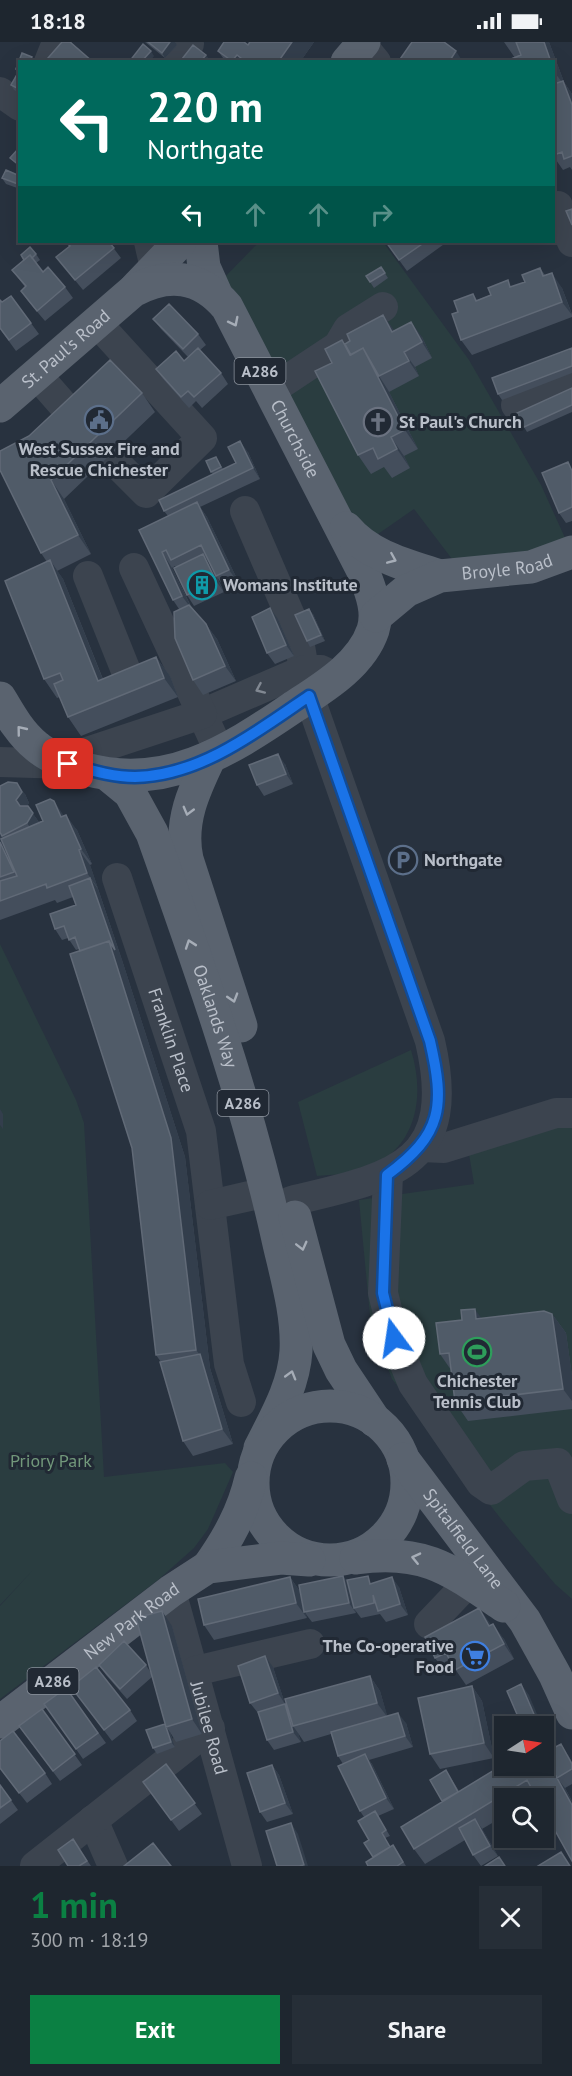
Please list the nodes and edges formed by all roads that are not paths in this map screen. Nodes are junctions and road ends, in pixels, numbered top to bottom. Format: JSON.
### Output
{"nodes":[{"id":1,"x":57,"y":42,"type":"edge"},
{"id":2,"x":50,"y":60,"type":"edge"},
{"id":3,"x":0,"y":92,"type":"edge"},
{"id":4,"x":18,"y":105,"type":"edge"},
{"id":5,"x":558,"y":206,"type":"dead end"},
{"id":6,"x":572,"y":242,"type":"edge"},
{"id":7,"x":179,"y":243,"type":"edge"},
{"id":8,"x":201,"y":243,"type":"edge"},
{"id":9,"x":147,"y":270,"type":"edge"},
{"id":10,"x":216,"y":294,"type":"junction"},
{"id":11,"x":383,"y":307,"type":"dead end"},
{"id":12,"x":96,"y":322,"type":"junction"},
{"id":13,"x":36,"y":374,"type":"junction"},
{"id":14,"x":572,"y":382,"type":"edge"},
{"id":15,"x":270,"y":391,"type":"junction"},
{"id":16,"x":516,"y":405,"type":"dead end"},
{"id":17,"x":0,"y":406,"type":"edge"},
{"id":18,"x":78,"y":422,"type":"edge"},
{"id":19,"x":108,"y":455,"type":"dead end"},
{"id":20,"x":332,"y":510,"type":"junction"},
{"id":21,"x":245,"y":511,"type":"dead end"},
{"id":22,"x":572,"y":552,"type":"edge"},
{"id":23,"x":134,"y":568,"type":"dead end"},
{"id":24,"x":88,"y":576,"type":"dead end"},
{"id":25,"x":440,"y":576,"type":"junction"},
{"id":26,"x":376,"y":616,"type":"junction"},
{"id":27,"x":316,"y":681,"type":"junction"},
{"id":28,"x":0,"y":699,"type":"edge"},
{"id":29,"x":141,"y":711,"type":"junction"},
{"id":30,"x":202,"y":714,"type":"junction"},
{"id":31,"x":215,"y":755,"type":"junction"},
{"id":32,"x":0,"y":762,"type":"edge"},
{"id":33,"x":68,"y":764,"type":"junction"},
{"id":34,"x":108,"y":775,"type":"junction"},
{"id":35,"x":117,"y":878,"type":"dead end"},
{"id":36,"x":572,"y":1113,"type":"edge"},
{"id":37,"x":421,"y":1147,"type":"junction"},
{"id":38,"x":387,"y":1175,"type":"junction"},
{"id":39,"x":279,"y":1196,"type":"junction"},
{"id":40,"x":210,"y":1205,"type":"junction"},
{"id":41,"x":241,"y":1402,"type":"dead end"},
{"id":42,"x":375,"y":1421,"type":"junction"},
{"id":43,"x":402,"y":1457,"type":"junction"},
{"id":44,"x":256,"y":1460,"type":"junction"},
{"id":45,"x":572,"y":1499,"type":"edge"},
{"id":46,"x":332,"y":1560,"type":"junction"},
{"id":47,"x":208,"y":1568,"type":"junction"},
{"id":48,"x":469,"y":1582,"type":"junction"},
{"id":49,"x":171,"y":1591,"type":"junction"},
{"id":50,"x":525,"y":1621,"type":"junction"},
{"id":51,"x":429,"y":1624,"type":"dead end"},
{"id":52,"x":310,"y":1644,"type":"dead end"},
{"id":53,"x":195,"y":1671,"type":"junction"},
{"id":54,"x":564,"y":1671,"type":"edge"},
{"id":55,"x":572,"y":1713,"type":"edge"},
{"id":56,"x":0,"y":1722,"type":"edge"},
{"id":57,"x":210,"y":1728,"type":"junction"},
{"id":58,"x":93,"y":1820,"type":"junction"},
{"id":59,"x":35,"y":1866,"type":"edge"},
{"id":60,"x":112,"y":1866,"type":"edge"},
{"id":61,"x":247,"y":1866,"type":"edge"}],
"edges":[{"from":1,"to":2,"type":"street"},
{"from":3,"to":4,"type":"street"},
{"from":5,"to":6,"type":"street"},
{"from":7,"to":9,"type":"main road","name":"St. Paul's Road"},
{"from":8,"to":10,"type":"main road"},
{"from":9,"to":10,"type":"main road"},
{"from":9,"to":12,"type":"main road","name":"St. Paul's Road"},
{"from":10,"to":15,"type":"main road","name":"Churchside","number":"A286","one_way":true},
{"from":11,"to":15,"type":"street"},
{"from":12,"to":13,"type":"main road","name":"St. Paul's Road"},
{"from":12,"to":19,"type":"street"},
{"from":13,"to":17,"type":"main road","name":"St. Paul's Road"},
{"from":13,"to":18,"type":"street"},
{"from":14,"to":16,"type":"street"},
{"from":15,"to":20,"type":"main road","name":"Churchside","number":"A286"},
{"from":20,"to":25,"type":"main road","name":"Broyle Road","number":"A286","one_way":true},
{"from":20,"to":26,"type":"main road","name":"Churchside","number":"A286"},
{"from":21,"to":27,"type":"street"},
{"from":22,"to":25,"type":"main road","name":"Broyle Road","number":"A286"},
{"from":23,"to":30,"type":"street"},
{"from":24,"to":29,"type":"street"},
{"from":25,"to":26,"type":"main road","name":"Broyle Road","number":"A286"},
{"from":26,"to":27,"type":"main road","number":"A286"},
{"from":27,"to":30,"type":"street","one_way":true},
{"from":27,"to":31,"type":"main road","number":"A286"},
{"from":27,"to":37,"type":"street"},
{"from":33,"to":28,"type":"main road","number":"A286","one_way":true},
{"from":29,"to":30,"type":"street"},
{"from":29,"to":33,"type":"street"},
{"from":30,"to":31,"type":"street"},
{"from":31,"to":34,"type":"main road","number":"A286"},
{"from":31,"to":39,"type":"main road","name":"Oaklands Way","number":"A286","one_way":true},
{"from":32,"to":33,"type":"street"},
{"from":33,"to":34,"type":"main road","number":"A286"},
{"from":39,"to":34,"type":"main road","name":"Oaklands Way","number":"A286","one_way":true},
{"from":35,"to":40,"type":"street","name":"Franklin Place"},
{"from":36,"to":37,"type":"street"},
{"from":37,"to":38,"type":"street"},
{"from":38,"to":39,"type":"street"},
{"from":38,"to":45,"type":"street"},
{"from":39,"to":40,"type":"street"},
{"from":39,"to":42,"type":"main road","name":"Oaklands Way","number":"A286","one_way":true},
{"from":44,"to":39,"type":"main road","name":"Oaklands Way","number":"A286","one_way":true},
{"from":40,"to":41,"type":"street","name":"Franklin Place"},
{"from":42,"to":43,"type":"main road"},
{"from":42,"to":44,"type":"main road"},
{"from":43,"to":46,"type":"main road"},
{"from":43,"to":50,"type":"main road","name":"Spitalfield Lane"},
{"from":44,"to":46,"type":"main road"},
{"from":44,"to":47,"type":"main road","name":"New Park Road","number":"A286"},
{"from":46,"to":47,"type":"main road","name":"New Park Road","number":"A286"},
{"from":48,"to":46,"type":"main road","name":"Spitalfield Lane","one_way":true},
{"from":47,"to":49,"type":"main road","name":"New Park Road","number":"A286"},
{"from":48,"to":50,"type":"main road","name":"Spitalfield Lane"},
{"from":48,"to":51,"type":"street"},
{"from":49,"to":53,"type":"street","name":"Jubilee Road"},
{"from":49,"to":56,"type":"main road","name":"New Park Road","number":"A286"},
{"from":50,"to":54,"type":"main road","name":"Spitalfield Lane"},
{"from":52,"to":53,"type":"street"},
{"from":53,"to":57,"type":"street","name":"Jubilee Road"},
{"from":54,"to":55,"type":"main road","name":"Spitalfield Lane"},
{"from":57,"to":58,"type":"street"},
{"from":57,"to":61,"type":"street","name":"Jubilee Road"},
{"from":58,"to":59,"type":"street"},
{"from":58,"to":60,"type":"street"}]}
